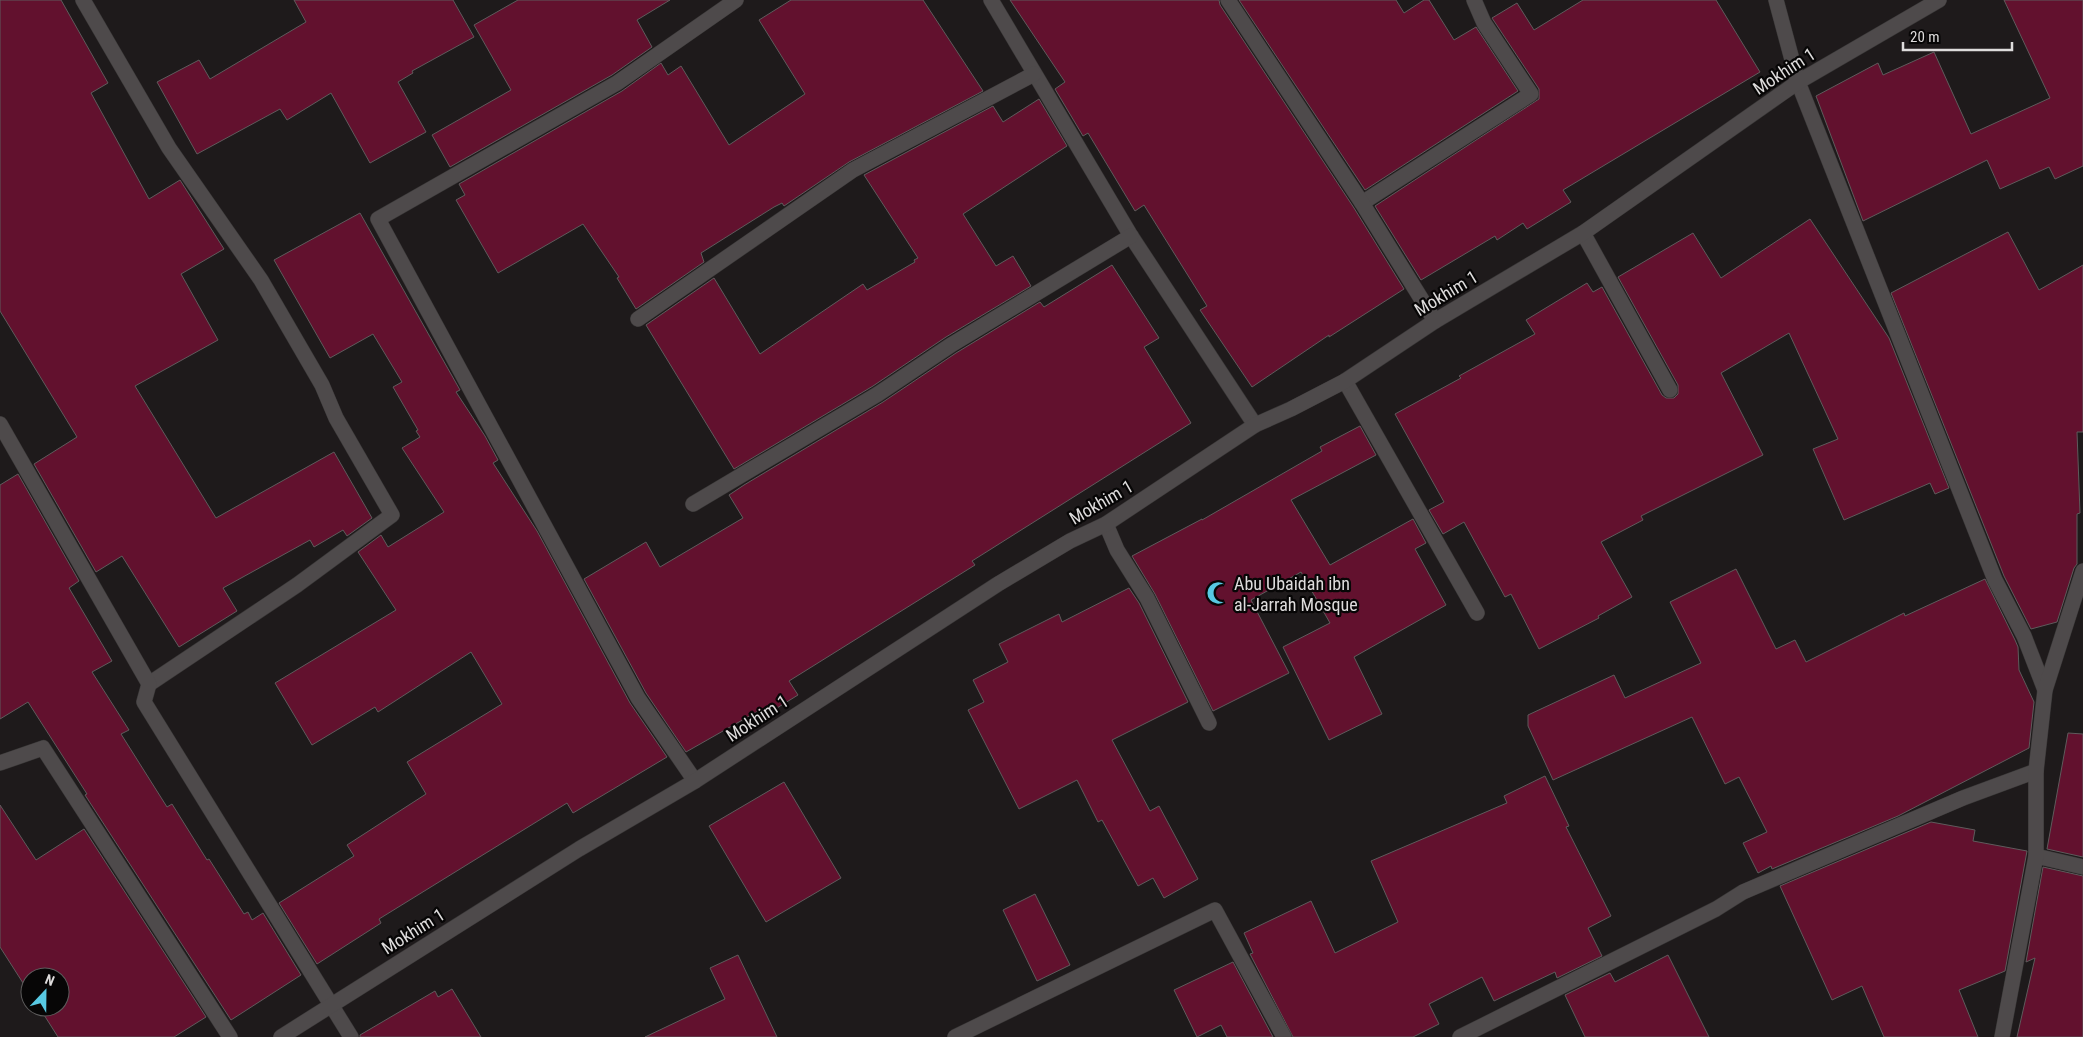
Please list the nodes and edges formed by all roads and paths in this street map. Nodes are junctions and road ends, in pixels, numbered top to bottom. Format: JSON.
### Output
{"nodes":[{"id":1,"x":83,"y":0,"type":"edge"},
{"id":2,"x":736,"y":0,"type":"edge"},
{"id":3,"x":991,"y":0,"type":"edge"},
{"id":4,"x":1228,"y":0,"type":"edge"},
{"id":5,"x":1474,"y":0,"type":"edge"},
{"id":6,"x":1776,"y":0,"type":"edge"},
{"id":7,"x":1939,"y":0,"type":"edge"},
{"id":8,"x":1034,"y":74,"type":"junction"},
{"id":9,"x":1798,"y":82,"type":"junction"},
{"id":10,"x":1362,"y":203,"type":"junction"},
{"id":11,"x":1583,"y":233,"type":"junction"},
{"id":12,"x":1131,"y":236,"type":"junction"},
{"id":13,"x":638,"y":319,"type":"dead end"},
{"id":14,"x":1435,"y":321,"type":"junction"},
{"id":15,"x":1345,"y":381,"type":"junction"},
{"id":16,"x":1670,"y":390,"type":"dead end"},
{"id":17,"x":0,"y":424,"type":"edge"},
{"id":18,"x":1255,"y":425,"type":"junction"},
{"id":19,"x":692,"y":504,"type":"dead end"},
{"id":20,"x":1106,"y":524,"type":"junction"},
{"id":21,"x":2083,"y":571,"type":"edge"},
{"id":22,"x":1477,"y":613,"type":"dead end"},
{"id":23,"x":149,"y":684,"type":"junction"},
{"id":24,"x":2045,"y":690,"type":"junction"},
{"id":25,"x":1209,"y":723,"type":"dead end"},
{"id":26,"x":0,"y":763,"type":"edge"},
{"id":27,"x":2036,"y":771,"type":"junction"},
{"id":28,"x":695,"y":781,"type":"junction"},
{"id":29,"x":2036,"y":856,"type":"junction"},
{"id":30,"x":2083,"y":867,"type":"edge"},
{"id":31,"x":331,"y":1005,"type":"junction"},
{"id":32,"x":230,"y":1037,"type":"edge"},
{"id":33,"x":281,"y":1037,"type":"edge"},
{"id":34,"x":351,"y":1037,"type":"edge"},
{"id":35,"x":955,"y":1037,"type":"edge"},
{"id":36,"x":1284,"y":1037,"type":"edge"},
{"id":37,"x":1460,"y":1037,"type":"edge"},
{"id":38,"x":2002,"y":1037,"type":"edge"}],
"edges":[{"from":1,"to":23,"type":"street"},
{"from":2,"to":28,"type":"street"},
{"from":3,"to":8,"type":"street"},
{"from":4,"to":10,"type":"street"},
{"from":5,"to":10,"type":"street"},
{"from":6,"to":9,"type":"street"},
{"from":7,"to":9,"type":"street","name":"Mokhim 1"},
{"from":8,"to":12,"type":"street"},
{"from":8,"to":13,"type":"street"},
{"from":9,"to":11,"type":"street","name":"Mokhim 1"},
{"from":9,"to":24,"type":"street"},
{"from":10,"to":14,"type":"street"},
{"from":11,"to":14,"type":"street","name":"Mokhim 1"},
{"from":11,"to":16,"type":"street"},
{"from":12,"to":18,"type":"street"},
{"from":12,"to":19,"type":"street"},
{"from":14,"to":15,"type":"street","name":"Mokhim 1"},
{"from":15,"to":18,"type":"street","name":"Mokhim 1"},
{"from":15,"to":22,"type":"street"},
{"from":17,"to":23,"type":"street"},
{"from":18,"to":20,"type":"street","name":"Mokhim 1"},
{"from":20,"to":25,"type":"street"},
{"from":20,"to":28,"type":"street","name":"Mokhim 1"},
{"from":21,"to":24,"type":"street"},
{"from":23,"to":31,"type":"street"},
{"from":24,"to":27,"type":"street"},
{"from":26,"to":32,"type":"street"},
{"from":27,"to":29,"type":"street"},
{"from":27,"to":37,"type":"street"},
{"from":28,"to":31,"type":"street","name":"Mokhim 1"},
{"from":29,"to":30,"type":"street"},
{"from":29,"to":38,"type":"street"},
{"from":31,"to":33,"type":"street","name":"Mokhim 1"},
{"from":31,"to":34,"type":"street"},
{"from":35,"to":36,"type":"street"}]}
